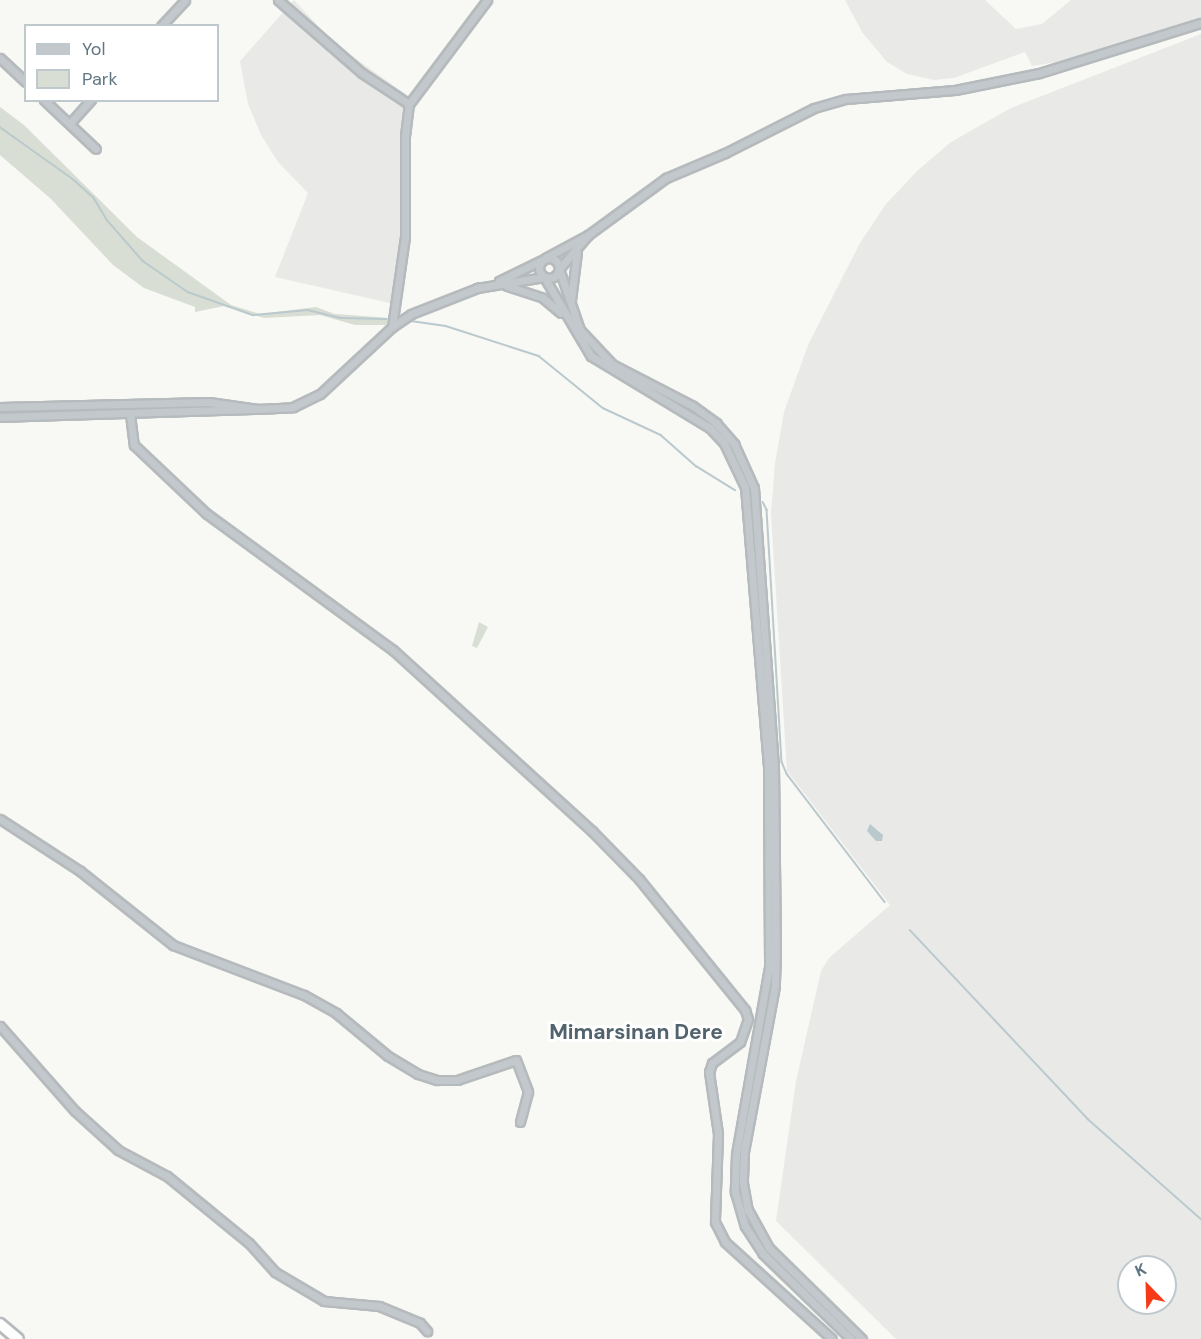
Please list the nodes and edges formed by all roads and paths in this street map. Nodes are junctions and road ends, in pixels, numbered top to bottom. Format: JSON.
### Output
{"nodes":[{"id":1,"x":185,"y":0,"type":"edge"},
{"id":2,"x":278,"y":0,"type":"edge"},
{"id":3,"x":487,"y":0,"type":"edge"},
{"id":4,"x":1201,"y":23,"type":"edge"},
{"id":5,"x":163,"y":24,"type":"edge"},
{"id":6,"x":0,"y":58,"type":"edge"},
{"id":7,"x":24,"y":80,"type":"edge"},
{"id":8,"x":46,"y":102,"type":"edge"},
{"id":9,"x":89,"y":102,"type":"edge"},
{"id":10,"x":409,"y":104,"type":"junction"},
{"id":11,"x":71,"y":122,"type":"junction"},
{"id":12,"x":96,"y":149,"type":"dead end"},
{"id":13,"x":588,"y":235,"type":"junction"},
{"id":14,"x":577,"y":252,"type":"junction"},
{"id":15,"x":544,"y":259,"type":"junction"},
{"id":16,"x":559,"y":269,"type":"junction"},
{"id":17,"x":543,"y":277,"type":"junction"},
{"id":18,"x":502,"y":284,"type":"junction"},
{"id":19,"x":477,"y":288,"type":"junction"},
{"id":20,"x":571,"y":308,"type":"junction"},
{"id":21,"x":566,"y":319,"type":"junction"},
{"id":22,"x":392,"y":327,"type":"junction"},
{"id":23,"x":0,"y":407,"type":"edge"},
{"id":24,"x":258,"y":409,"type":"junction"},
{"id":25,"x":130,"y":414,"type":"junction"},
{"id":26,"x":0,"y":417,"type":"edge"},
{"id":27,"x":0,"y":819,"type":"edge"},
{"id":28,"x":0,"y":1026,"type":"edge"},
{"id":29,"x":520,"y":1122,"type":"dead end"},
{"id":30,"x":0,"y":1324,"type":"edge"},
{"id":31,"x":427,"y":1331,"type":"dead end"},
{"id":32,"x":18,"y":1339,"type":"edge"},
{"id":33,"x":832,"y":1339,"type":"edge"},
{"id":34,"x":851,"y":1339,"type":"edge"},
{"id":35,"x":862,"y":1339,"type":"edge"}],
"edges":[{"from":1,"to":5,"type":"street"},
{"from":2,"to":10,"type":"street"},
{"from":3,"to":10,"type":"street"},
{"from":4,"to":13,"type":"street"},
{"from":6,"to":7,"type":"street"},
{"from":8,"to":11,"type":"street"},
{"from":9,"to":11,"type":"street"},
{"from":10,"to":22,"type":"street"},
{"from":11,"to":12,"type":"street"},
{"from":13,"to":14,"type":"street"},
{"from":13,"to":15,"type":"street"},
{"from":14,"to":16,"type":"street"},
{"from":14,"to":20,"type":"street"},
{"from":15,"to":16,"type":"street"},
{"from":15,"to":17,"type":"street"},
{"from":15,"to":19,"type":"street"},
{"from":16,"to":17,"type":"street"},
{"from":16,"to":20,"type":"street"},
{"from":17,"to":18,"type":"street"},
{"from":17,"to":21,"type":"street"},
{"from":18,"to":19,"type":"street"},
{"from":18,"to":21,"type":"street"},
{"from":19,"to":22,"type":"street"},
{"from":20,"to":35,"type":"street"},
{"from":21,"to":34,"type":"street"},
{"from":22,"to":24,"type":"street"},
{"from":23,"to":24,"type":"street"},
{"from":24,"to":25,"type":"street"},
{"from":25,"to":26,"type":"street"},
{"from":25,"to":33,"type":"street"},
{"from":27,"to":29,"type":"street"},
{"from":28,"to":31,"type":"street"},
{"from":30,"to":32,"type":"highway"}]}
